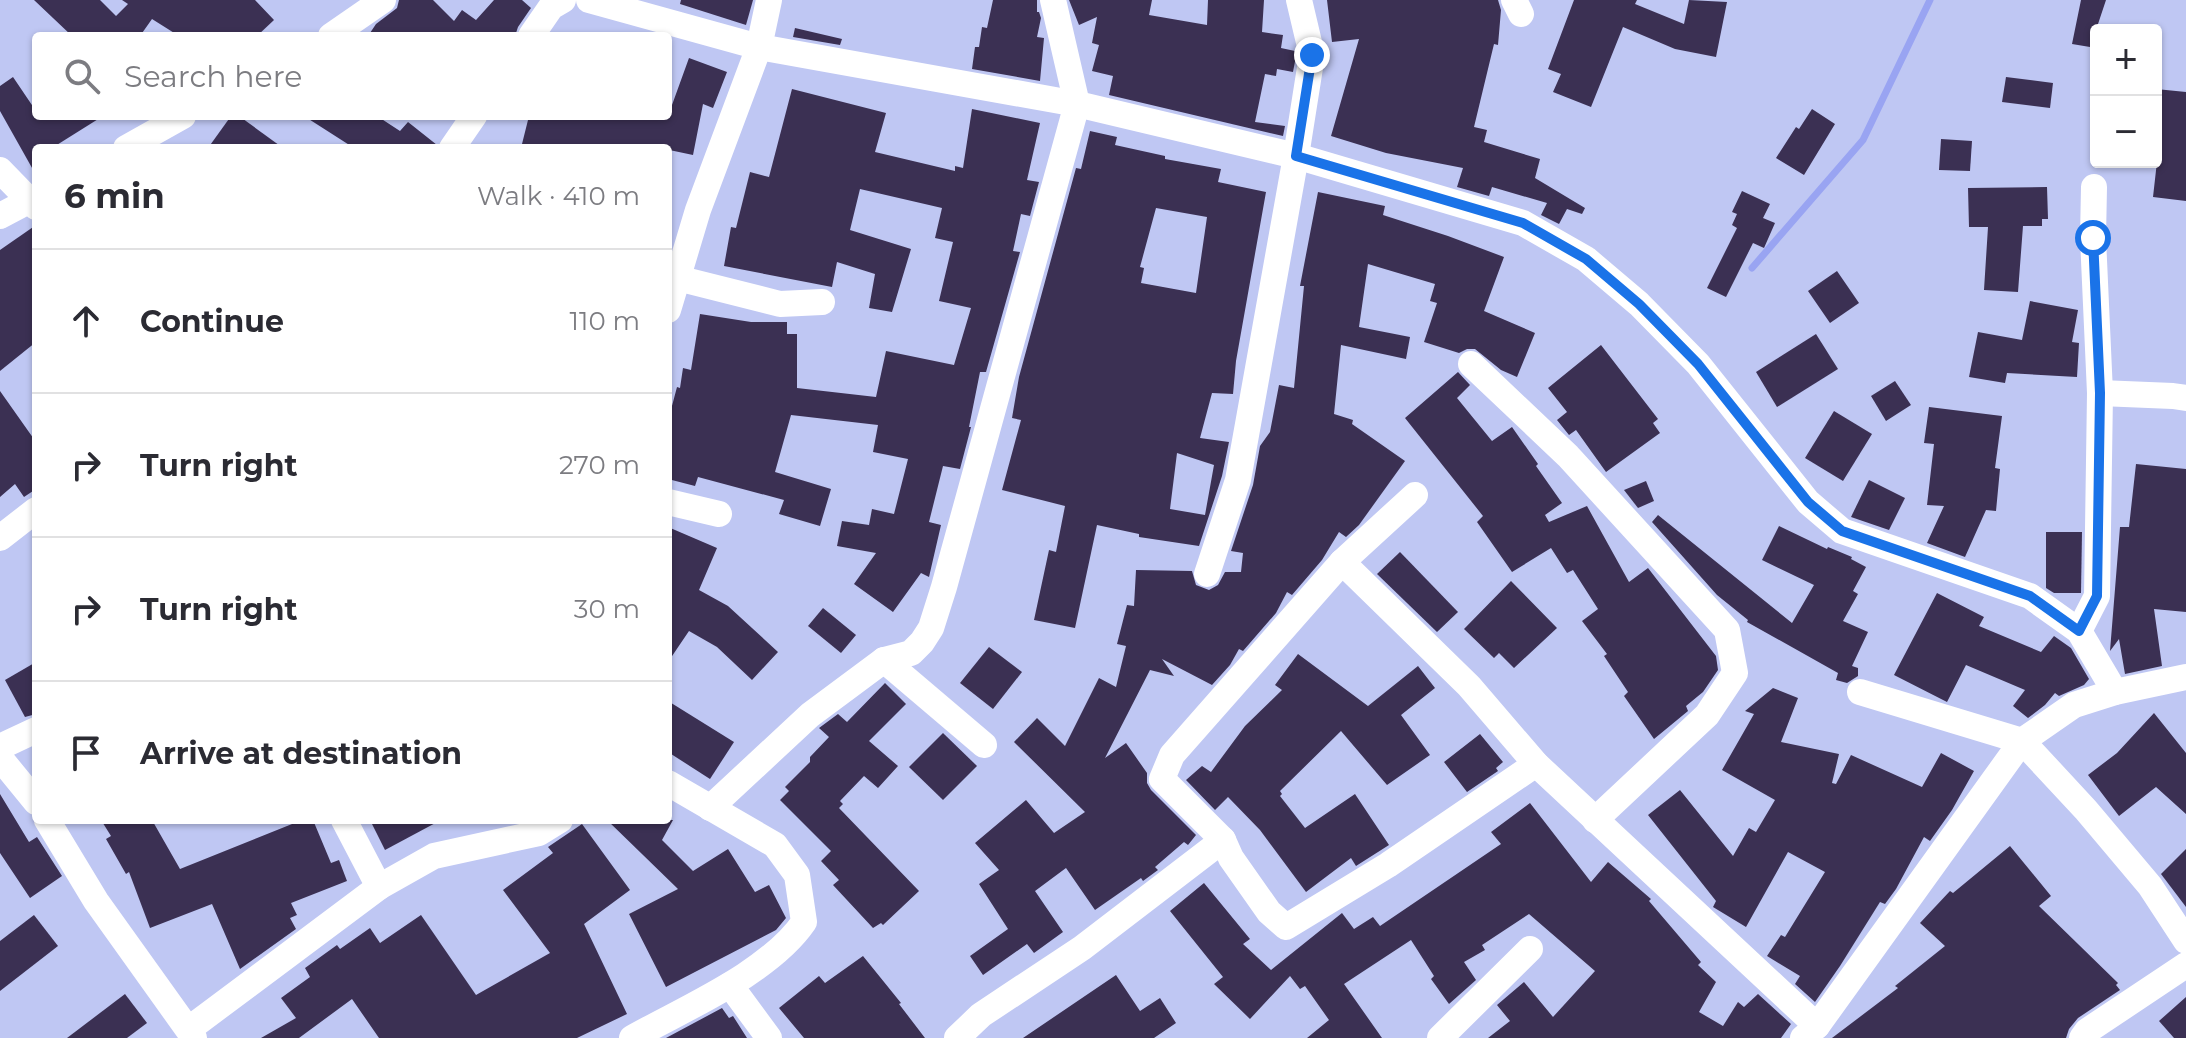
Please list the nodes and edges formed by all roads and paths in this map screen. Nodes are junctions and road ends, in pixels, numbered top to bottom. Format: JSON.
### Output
{"nodes":[{"id":1,"x":383,"y":0,"type":"edge"},
{"id":2,"x":563,"y":0,"type":"edge"},
{"id":3,"x":589,"y":0,"type":"edge"},
{"id":4,"x":769,"y":0,"type":"edge"},
{"id":5,"x":1053,"y":0,"type":"edge"},
{"id":6,"x":1299,"y":0,"type":"edge"},
{"id":7,"x":337,"y":32,"type":"edge"},
{"id":8,"x":534,"y":32,"type":"edge"},
{"id":9,"x":759,"y":47,"type":"junction"},
{"id":10,"x":1077,"y":104,"type":"junction"},
{"id":11,"x":176,"y":120,"type":"edge"},
{"id":12,"x":471,"y":120,"type":"edge"},
{"id":13,"x":133,"y":144,"type":"edge"},
{"id":14,"x":455,"y":144,"type":"edge"},
{"id":15,"x":1296,"y":156,"type":"junction"},
{"id":16,"x":0,"y":170,"type":"edge"},
{"id":17,"x":2094,"y":187,"type":"dead end"},
{"id":18,"x":32,"y":201,"type":"edge"},
{"id":19,"x":32,"y":202,"type":"edge"},
{"id":20,"x":0,"y":216,"type":"edge"},
{"id":21,"x":677,"y":278,"type":"junction"},
{"id":22,"x":672,"y":296,"type":"edge"},
{"id":23,"x":822,"y":302,"type":"dead end"},
{"id":24,"x":1471,"y":364,"type":"dead end"},
{"id":25,"x":2100,"y":393,"type":"junction"},
{"id":26,"x":2186,"y":398,"type":"edge"},
{"id":27,"x":1415,"y":495,"type":"dead end"},
{"id":28,"x":672,"y":503,"type":"edge"},
{"id":29,"x":32,"y":513,"type":"edge"},
{"id":30,"x":719,"y":514,"type":"dead end"},
{"id":31,"x":0,"y":538,"type":"edge"},
{"id":32,"x":1342,"y":562,"type":"junction"},
{"id":33,"x":1207,"y":574,"type":"dead end"},
{"id":34,"x":2079,"y":631,"type":"junction"},
{"id":35,"x":884,"y":660,"type":"junction"},
{"id":36,"x":2186,"y":677,"type":"edge"},
{"id":37,"x":1860,"y":692,"type":"dead end"},
{"id":38,"x":2115,"y":692,"type":"junction"},
{"id":39,"x":32,"y":732,"type":"edge"},
{"id":40,"x":2022,"y":741,"type":"junction"},
{"id":41,"x":984,"y":745,"type":"dead end"},
{"id":42,"x":0,"y":747,"type":"edge"},
{"id":43,"x":0,"y":758,"type":"edge"},
{"id":44,"x":1536,"y":764,"type":"junction"},
{"id":45,"x":672,"y":785,"type":"edge"},
{"id":46,"x":32,"y":797,"type":"edge"},
{"id":47,"x":710,"y":808,"type":"junction"},
{"id":48,"x":1595,"y":820,"type":"junction"},
{"id":49,"x":49,"y":824,"type":"edge"},
{"id":50,"x":346,"y":824,"type":"edge"},
{"id":51,"x":554,"y":824,"type":"edge"},
{"id":52,"x":1223,"y":840,"type":"junction"},
{"id":53,"x":379,"y":887,"type":"junction"},
{"id":54,"x":2186,"y":941,"type":"edge"},
{"id":55,"x":1530,"y":949,"type":"dead end"},
{"id":56,"x":2186,"y":965,"type":"edge"},
{"id":57,"x":730,"y":985,"type":"junction"},
{"id":58,"x":1810,"y":1032,"type":"edge"},
{"id":59,"x":192,"y":1034,"type":"edge"},
{"id":60,"x":632,"y":1038,"type":"edge"},
{"id":61,"x":769,"y":1038,"type":"edge"},
{"id":62,"x":957,"y":1038,"type":"edge"},
{"id":63,"x":1440,"y":1038,"type":"edge"},
{"id":64,"x":2082,"y":1038,"type":"edge"}],
"edges":[{"from":1,"to":7,"type":"street"},
{"from":2,"to":8,"type":"street"},
{"from":3,"to":9,"type":"street"},
{"from":4,"to":9,"type":"street"},
{"from":5,"to":10,"type":"street"},
{"from":6,"to":15,"type":"street"},
{"from":9,"to":10,"type":"street"},
{"from":9,"to":21,"type":"street"},
{"from":10,"to":15,"type":"street"},
{"from":10,"to":35,"type":"street"},
{"from":11,"to":13,"type":"street"},
{"from":12,"to":14,"type":"street"},
{"from":15,"to":33,"type":"street"},
{"from":15,"to":34,"type":"street"},
{"from":16,"to":18,"type":"street"},
{"from":17,"to":25,"type":"street"},
{"from":19,"to":20,"type":"street"},
{"from":21,"to":22,"type":"street"},
{"from":21,"to":23,"type":"street"},
{"from":24,"to":48,"type":"street"},
{"from":25,"to":26,"type":"street"},
{"from":25,"to":34,"type":"street"},
{"from":27,"to":32,"type":"street"},
{"from":28,"to":30,"type":"street"},
{"from":29,"to":31,"type":"street"},
{"from":32,"to":44,"type":"street"},
{"from":32,"to":52,"type":"street"},
{"from":34,"to":38,"type":"street"},
{"from":35,"to":41,"type":"street"},
{"from":35,"to":47,"type":"street"},
{"from":36,"to":38,"type":"street"},
{"from":37,"to":40,"type":"street"},
{"from":38,"to":40,"type":"street"},
{"from":39,"to":42,"type":"street"},
{"from":40,"to":54,"type":"street"},
{"from":40,"to":58,"type":"street"},
{"from":43,"to":46,"type":"street"},
{"from":44,"to":48,"type":"street"},
{"from":44,"to":52,"type":"street"},
{"from":45,"to":47,"type":"street"},
{"from":47,"to":57,"type":"street"},
{"from":48,"to":58,"type":"street"},
{"from":49,"to":59,"type":"street"},
{"from":50,"to":53,"type":"street"},
{"from":51,"to":53,"type":"street"},
{"from":52,"to":62,"type":"street"},
{"from":53,"to":59,"type":"street"},
{"from":55,"to":63,"type":"street"},
{"from":56,"to":64,"type":"street"},
{"from":57,"to":60,"type":"street"},
{"from":57,"to":61,"type":"street"}]}
